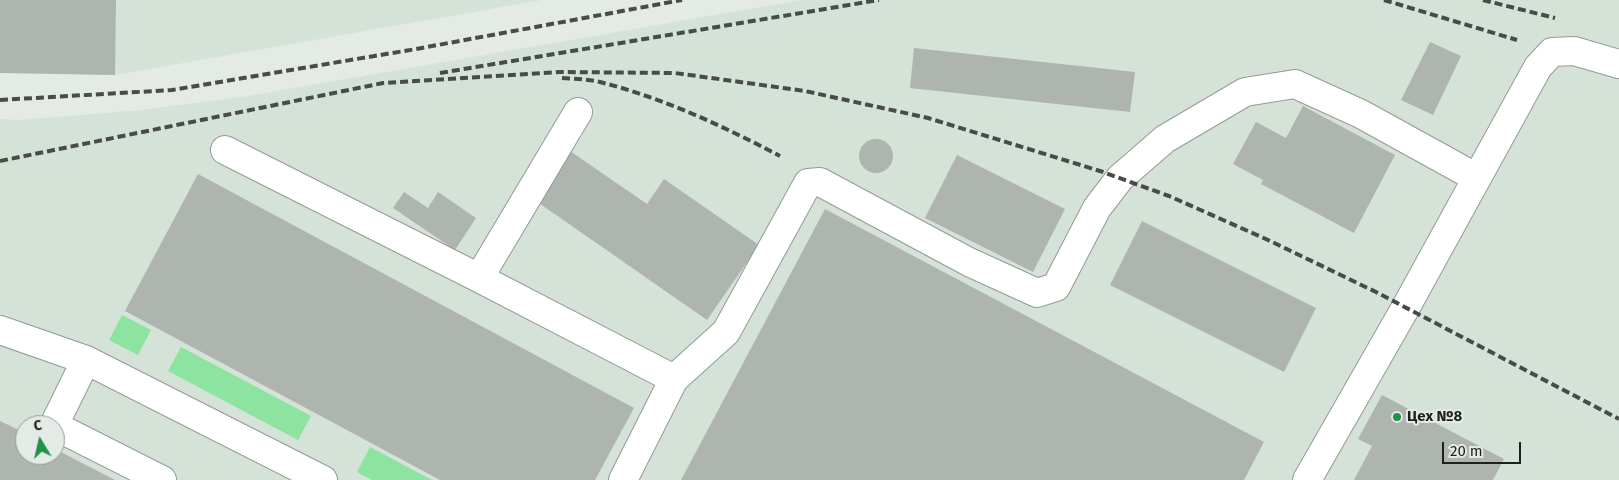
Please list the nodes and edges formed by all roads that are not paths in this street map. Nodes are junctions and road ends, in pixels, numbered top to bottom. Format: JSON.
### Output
{"nodes":[{"id":1,"x":1619,"y":64,"type":"edge"},
{"id":2,"x":578,"y":112,"type":"dead end"},
{"id":3,"x":225,"y":150,"type":"dead end"},
{"id":4,"x":1477,"y":178,"type":"junction"},
{"id":5,"x":480,"y":278,"type":"junction"},
{"id":6,"x":0,"y":330,"type":"edge"},
{"id":7,"x":86,"y":360,"type":"junction"},
{"id":8,"x":674,"y":379,"type":"junction"},
{"id":9,"x":59,"y":415,"type":"edge"},
{"id":10,"x":65,"y":431,"type":"edge"},
{"id":11,"x":162,"y":480,"type":"edge"},
{"id":12,"x":322,"y":480,"type":"edge"},
{"id":13,"x":623,"y":480,"type":"edge"},
{"id":14,"x":1307,"y":480,"type":"edge"}],
"edges":[{"from":1,"to":4,"type":"lane"},
{"from":2,"to":5,"type":"lane"},
{"from":3,"to":5,"type":"lane"},
{"from":4,"to":8,"type":"lane"},
{"from":4,"to":14,"type":"lane"},
{"from":5,"to":8,"type":"lane"},
{"from":6,"to":7,"type":"lane"},
{"from":7,"to":9,"type":"lane"},
{"from":7,"to":12,"type":"lane"},
{"from":8,"to":13,"type":"lane"},
{"from":10,"to":11,"type":"lane"}]}
